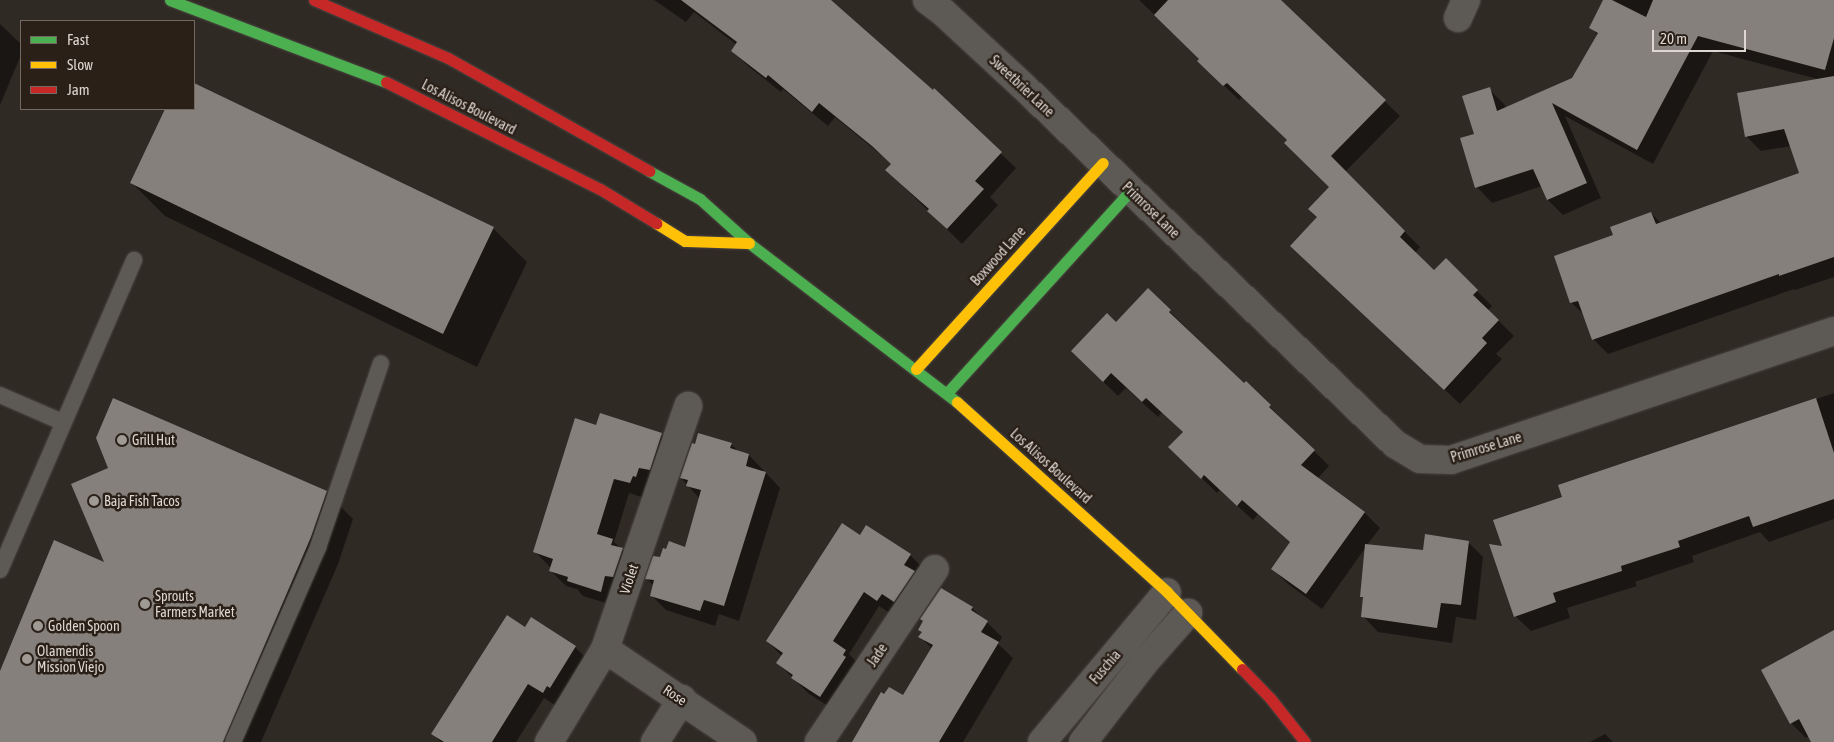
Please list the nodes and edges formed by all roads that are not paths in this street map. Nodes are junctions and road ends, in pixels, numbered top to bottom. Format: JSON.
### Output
{"nodes":[{"id":1,"x":170,"y":0,"type":"edge"},
{"id":2,"x":314,"y":0,"type":"edge"},
{"id":3,"x":927,"y":0,"type":"edge"},
{"id":4,"x":1116,"y":176,"type":"junction"},
{"id":5,"x":749,"y":243,"type":"junction"},
{"id":6,"x":134,"y":260,"type":"dead end"},
{"id":7,"x":1834,"y":331,"type":"edge"},
{"id":8,"x":381,"y":363,"type":"dead end"},
{"id":9,"x":916,"y":369,"type":"junction"},
{"id":10,"x":947,"y":393,"type":"junction"},
{"id":11,"x":0,"y":395,"type":"edge"},
{"id":12,"x":688,"y":406,"type":"dead end"},
{"id":13,"x":62,"y":422,"type":"junction"},
{"id":14,"x":935,"y":569,"type":"dead end"},
{"id":15,"x":0,"y":570,"type":"edge"},
{"id":16,"x":1167,"y":592,"type":"junction"},
{"id":17,"x":1188,"y":613,"type":"junction"},
{"id":18,"x":605,"y":649,"type":"junction"},
{"id":19,"x":682,"y":699,"type":"junction"},
{"id":20,"x":233,"y":742,"type":"edge"},
{"id":21,"x":549,"y":742,"type":"edge"},
{"id":22,"x":655,"y":742,"type":"edge"},
{"id":23,"x":743,"y":742,"type":"edge"},
{"id":24,"x":819,"y":742,"type":"edge"},
{"id":25,"x":1042,"y":742,"type":"edge"},
{"id":26,"x":1083,"y":742,"type":"edge"},
{"id":27,"x":1305,"y":742,"type":"edge"}],
"edges":[{"from":1,"to":5,"type":"main road","name":"Los Alisos Boulevard"},
{"from":2,"to":5,"type":"main road","name":"Los Alisos Boulevard"},
{"from":3,"to":4,"type":"street","name":"Sweetbrier Lane"},
{"from":4,"to":7,"type":"street","name":"Primrose Lane"},
{"from":4,"to":9,"type":"main road","name":"Boxwood Lane"},
{"from":4,"to":10,"type":"main road"},
{"from":5,"to":9,"type":"main road","name":"Los Alisos Boulevard"},
{"from":6,"to":13,"type":"lane"},
{"from":8,"to":20,"type":"lane"},
{"from":9,"to":10,"type":"main road","name":"Los Alisos Boulevard"},
{"from":10,"to":16,"type":"main road","name":"Los Alisos Boulevard"},
{"from":11,"to":13,"type":"lane"},
{"from":12,"to":18,"type":"street","name":"Violet"},
{"from":13,"to":15,"type":"lane"},
{"from":14,"to":24,"type":"street","name":"Jade"},
{"from":16,"to":17,"type":"main road","name":"Los Alisos Boulevard"},
{"from":16,"to":25,"type":"street","name":"Fuschia"},
{"from":17,"to":26,"type":"street","name":"Fuschia"},
{"from":17,"to":27,"type":"main road","name":"Los Alisos Boulevard"},
{"from":18,"to":19,"type":"street","name":"Rose"},
{"from":18,"to":21,"type":"street","name":"Violet"},
{"from":19,"to":22,"type":"street"},
{"from":19,"to":23,"type":"street","name":"Rose"}]}
